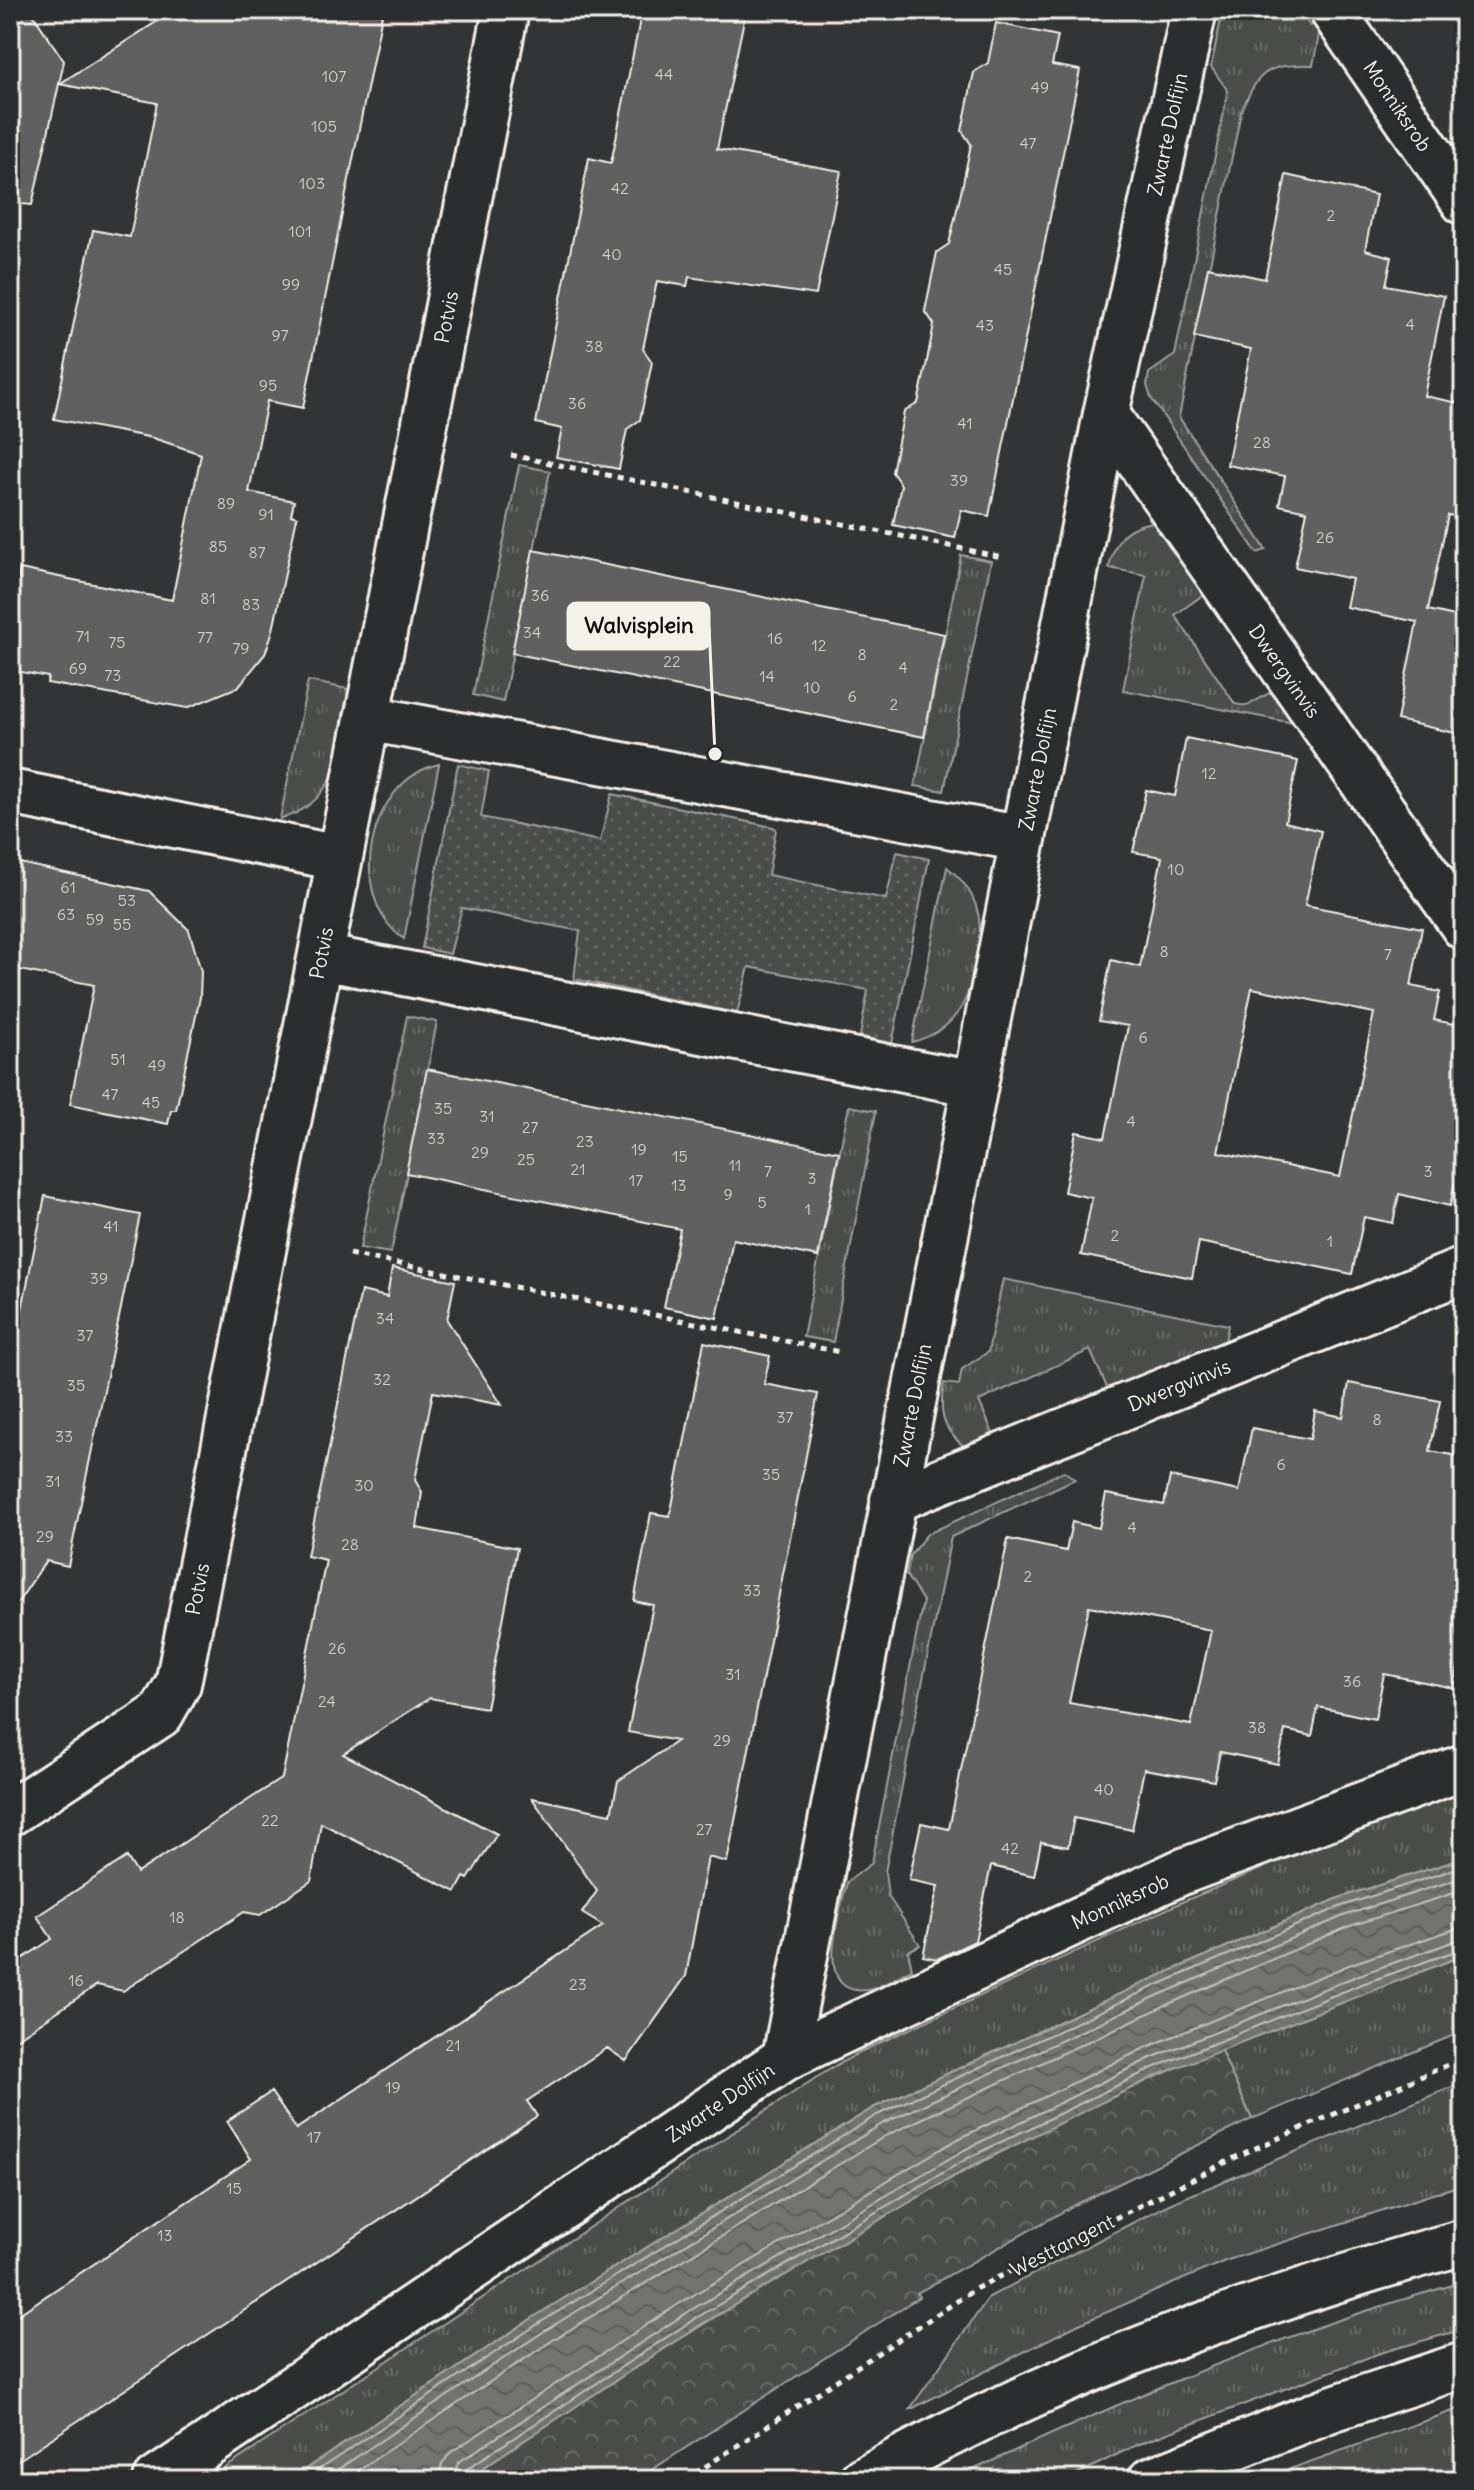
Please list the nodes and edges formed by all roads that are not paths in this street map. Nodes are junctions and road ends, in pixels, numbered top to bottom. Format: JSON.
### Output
{"nodes":[{"id":1,"x":506,"y":10,"type":"edge"},
{"id":2,"x":1194,"y":10,"type":"edge"},
{"id":3,"x":1332,"y":10,"type":"edge"},
{"id":4,"x":1464,"y":202,"type":"edge"},
{"id":5,"x":1106,"y":414,"type":"junction"},
{"id":6,"x":367,"y":718,"type":"junction"},
{"id":7,"x":10,"y":792,"type":"edge"},
{"id":8,"x":1023,"y":839,"type":"junction"},
{"id":9,"x":339,"y":858,"type":"junction"},
{"id":10,"x":1464,"y":927,"type":"edge"},
{"id":11,"x":321,"y":957,"type":"junction"},
{"id":12,"x":975,"y":1084,"type":"junction"},
{"id":13,"x":1464,"y":1270,"type":"edge"},
{"id":14,"x":893,"y":1500,"type":"junction"},
{"id":15,"x":1464,"y":1767,"type":"edge"},
{"id":16,"x":10,"y":1813,"type":"edge"},
{"id":17,"x":785,"y":2058,"type":"junction"},
{"id":18,"x":1464,"y":2242,"type":"edge"},
{"id":19,"x":1464,"y":2365,"type":"edge"},
{"id":20,"x":156,"y":2480,"type":"edge"},
{"id":21,"x":862,"y":2480,"type":"edge"},
{"id":22,"x":1151,"y":2480,"type":"edge"}],
"edges":[{"from":1,"to":6,"type":"street","name":"Potvis"},
{"from":2,"to":5,"type":"street","name":"Zwarte Dolfijn"},
{"from":3,"to":4,"type":"street","name":"Monniksrob"},
{"from":5,"to":8,"type":"street","name":"Zwarte Dolfijn"},
{"from":5,"to":10,"type":"street","name":"Dwergvinvis"},
{"from":6,"to":8,"type":"street"},
{"from":6,"to":9,"type":"street","name":"Potvis"},
{"from":7,"to":9,"type":"street"},
{"from":8,"to":12,"type":"street","name":"Zwarte Dolfijn"},
{"from":9,"to":11,"type":"street","name":"Potvis"},
{"from":11,"to":12,"type":"street"},
{"from":11,"to":16,"type":"street","name":"Potvis"},
{"from":12,"to":14,"type":"street","name":"Zwarte Dolfijn"},
{"from":13,"to":14,"type":"street","name":"Dwergvinvis"},
{"from":14,"to":17,"type":"street","name":"Zwarte Dolfijn"},
{"from":15,"to":17,"type":"street","name":"Monniksrob"},
{"from":17,"to":20,"type":"street","name":"Zwarte Dolfijn"},
{"from":18,"to":21,"type":"street"},
{"from":19,"to":22,"type":"street"}]}
